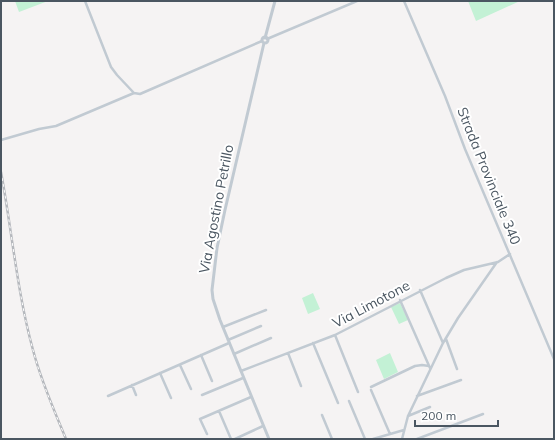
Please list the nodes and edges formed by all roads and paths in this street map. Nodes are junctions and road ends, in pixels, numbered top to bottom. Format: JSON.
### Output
{"nodes":[{"id":1,"x":85,"y":1,"type":"edge"},
{"id":2,"x":275,"y":1,"type":"edge"},
{"id":3,"x":357,"y":1,"type":"edge"},
{"id":4,"x":404,"y":1,"type":"edge"},
{"id":5,"x":266,"y":38,"type":"junction"},
{"id":6,"x":263,"y":42,"type":"junction"},
{"id":7,"x":134,"y":93,"type":"junction"},
{"id":8,"x":1,"y":140,"type":"edge"},
{"id":9,"x":510,"y":254,"type":"junction"},
{"id":10,"x":498,"y":262,"type":"junction"},
{"id":11,"x":420,"y":290,"type":"junction"},
{"id":12,"x":400,"y":300,"type":"junction"},
{"id":13,"x":266,"y":310,"type":"dead end"},
{"id":14,"x":260,"y":326,"type":"dead end"},
{"id":15,"x":223,"y":328,"type":"junction"},
{"id":16,"x":335,"y":335,"type":"junction"},
{"id":17,"x":271,"y":338,"type":"dead end"},
{"id":18,"x":446,"y":339,"type":"junction"},
{"id":19,"x":229,"y":341,"type":"junction"},
{"id":20,"x":314,"y":343,"type":"junction"},
{"id":21,"x":444,"y":343,"type":"junction"},
{"id":22,"x":288,"y":352,"type":"junction"},
{"id":23,"x":234,"y":354,"type":"junction"},
{"id":24,"x":200,"y":355,"type":"junction"},
{"id":25,"x":554,"y":359,"type":"edge"},
{"id":26,"x":180,"y":365,"type":"junction"},
{"id":27,"x":430,"y":367,"type":"junction"},
{"id":28,"x":457,"y":368,"type":"dead end"},
{"id":29,"x":241,"y":372,"type":"junction"},
{"id":30,"x":160,"y":373,"type":"junction"},
{"id":31,"x":243,"y":378,"type":"junction"},
{"id":32,"x":461,"y":380,"type":"dead end"},
{"id":33,"x":212,"y":381,"type":"dead end"},
{"id":34,"x":132,"y":385,"type":"junction"},
{"id":35,"x":301,"y":386,"type":"dead end"},
{"id":36,"x":190,"y":390,"type":"dead end"},
{"id":37,"x":358,"y":392,"type":"dead end"},
{"id":38,"x":136,"y":395,"type":"dead end"},
{"id":39,"x":202,"y":395,"type":"dead end"},
{"id":40,"x":108,"y":396,"type":"dead end"},
{"id":41,"x":417,"y":396,"type":"junction"},
{"id":42,"x":252,"y":397,"type":"junction"},
{"id":43,"x":171,"y":398,"type":"dead end"},
{"id":44,"x":349,"y":401,"type":"dead end"},
{"id":45,"x":338,"y":403,"type":"dead end"},
{"id":46,"x":430,"y":407,"type":"dead end"},
{"id":47,"x":219,"y":411,"type":"junction"},
{"id":48,"x":483,"y":414,"type":"dead end"},
{"id":49,"x":322,"y":415,"type":"dead end"},
{"id":50,"x":408,"y":416,"type":"junction"},
{"id":51,"x":263,"y":426,"type":"junction"},
{"id":52,"x":404,"y":430,"type":"junction"},
{"id":53,"x":207,"y":434,"type":"dead end"},
{"id":54,"x":390,"y":434,"type":"junction"},
{"id":55,"x":232,"y":439,"type":"edge"},
{"id":56,"x":235,"y":439,"type":"edge"},
{"id":57,"x":269,"y":439,"type":"edge"},
{"id":58,"x":332,"y":439,"type":"edge"},
{"id":59,"x":365,"y":439,"type":"edge"},
{"id":60,"x":373,"y":439,"type":"edge"},
{"id":61,"x":402,"y":439,"type":"edge"},
{"id":62,"x":417,"y":439,"type":"edge"}],
"edges":[{"from":1,"to":7,"type":"street"},
{"from":2,"to":5,"type":"street"},
{"from":3,"to":5,"type":"street"},
{"from":4,"to":9,"type":"street","name":"Strada Provinciale 340"},
{"from":5,"to":6,"type":"street"},
{"from":6,"to":7,"type":"street"},
{"from":6,"to":15,"type":"street","name":"Via Agostino Petrillo"},
{"from":7,"to":8,"type":"street"},
{"from":9,"to":10,"type":"street","name":"Via Limotone"},
{"from":9,"to":25,"type":"street","name":"Strada Provinciale 340"},
{"from":10,"to":11,"type":"street","name":"Via Limotone"},
{"from":10,"to":18,"type":"street"},
{"from":11,"to":12,"type":"street","name":"Via Limotone"},
{"from":11,"to":21,"type":"street"},
{"from":12,"to":16,"type":"street","name":"Via Limotone"},
{"from":12,"to":27,"type":"street"},
{"from":13,"to":15,"type":"street"},
{"from":14,"to":19,"type":"street"},
{"from":15,"to":19,"type":"street","name":"Via Agostino Petrillo"},
{"from":16,"to":20,"type":"street","name":"Via Limotone"},
{"from":16,"to":37,"type":"street"},
{"from":17,"to":23,"type":"street"},
{"from":18,"to":21,"type":"street"},
{"from":18,"to":28,"type":"street"},
{"from":19,"to":23,"type":"street","name":"Via Agostino Petrillo"},
{"from":19,"to":24,"type":"street"},
{"from":20,"to":22,"type":"street","name":"Via Limotone"},
{"from":20,"to":45,"type":"street"},
{"from":21,"to":27,"type":"street"},
{"from":22,"to":29,"type":"street","name":"Via Limotone"},
{"from":22,"to":35,"type":"street"},
{"from":23,"to":29,"type":"street","name":"Via Agostino Petrillo"},
{"from":24,"to":26,"type":"street"},
{"from":24,"to":33,"type":"street"},
{"from":26,"to":30,"type":"street"},
{"from":26,"to":36,"type":"street"},
{"from":27,"to":41,"type":"street"},
{"from":27,"to":54,"type":"street"},
{"from":29,"to":31,"type":"street","name":"Via Agostino Petrillo"},
{"from":30,"to":34,"type":"street"},
{"from":30,"to":43,"type":"street"},
{"from":31,"to":39,"type":"street"},
{"from":31,"to":42,"type":"street","name":"Via Agostino Petrillo"},
{"from":32,"to":41,"type":"street"},
{"from":34,"to":38,"type":"street"},
{"from":34,"to":40,"type":"street"},
{"from":41,"to":50,"type":"street"},
{"from":42,"to":47,"type":"street"},
{"from":42,"to":51,"type":"street","name":"Via Agostino Petrillo"},
{"from":44,"to":59,"type":"street"},
{"from":46,"to":50,"type":"street"},
{"from":47,"to":53,"type":"street"},
{"from":47,"to":55,"type":"street"},
{"from":48,"to":62,"type":"street"},
{"from":49,"to":58,"type":"street"},
{"from":50,"to":52,"type":"street"},
{"from":51,"to":56,"type":"street"},
{"from":51,"to":57,"type":"street","name":"Via Agostino Petrillo"},
{"from":52,"to":54,"type":"street"},
{"from":52,"to":61,"type":"street"},
{"from":54,"to":60,"type":"street"}]}
